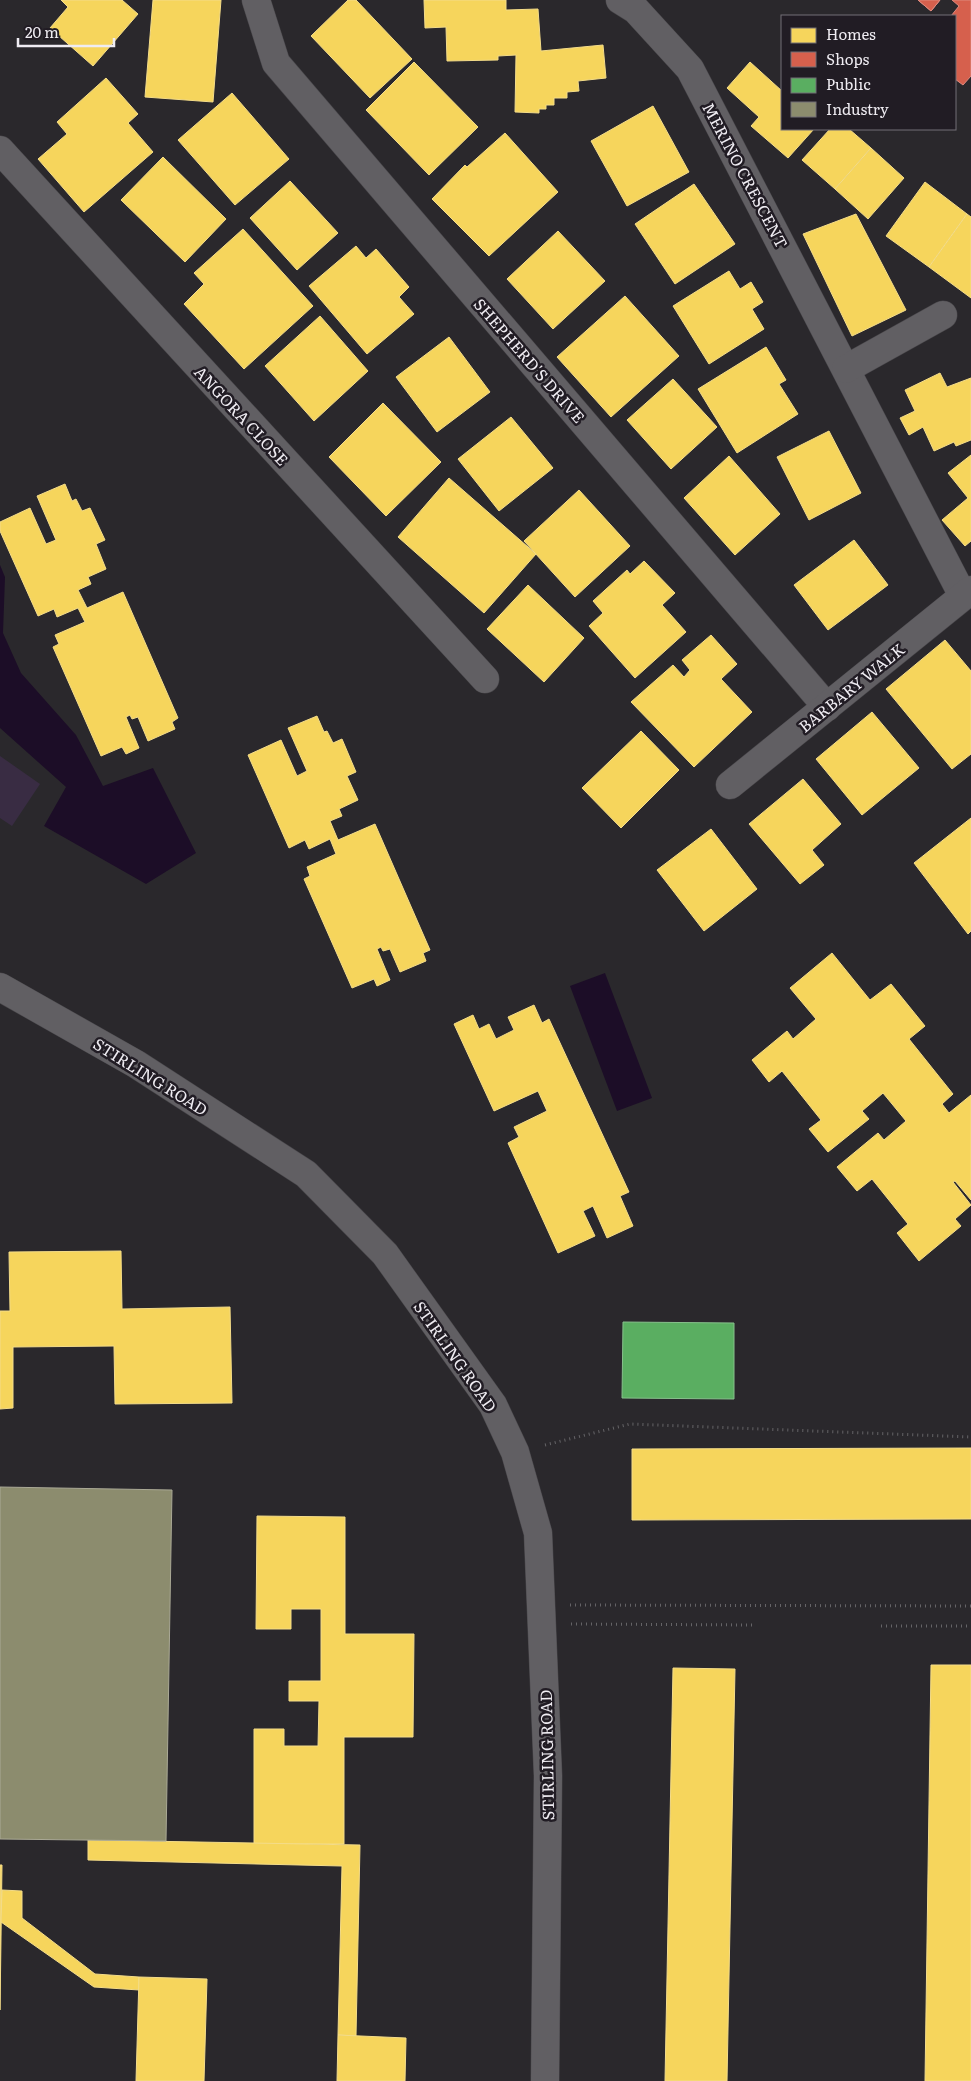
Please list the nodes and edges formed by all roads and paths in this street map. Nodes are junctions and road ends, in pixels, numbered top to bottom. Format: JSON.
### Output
{"nodes":[{"id":1,"x":256,"y":0,"type":"edge"},
{"id":2,"x":620,"y":0,"type":"edge"},
{"id":3,"x":0,"y":150,"type":"edge"},
{"id":4,"x":943,"y":315,"type":"dead end"},
{"id":5,"x":846,"y":369,"type":"junction"},
{"id":6,"x":967,"y":593,"type":"edge"},
{"id":7,"x":485,"y":679,"type":"dead end"},
{"id":8,"x":827,"y":707,"type":"junction"},
{"id":9,"x":730,"y":785,"type":"dead end"},
{"id":10,"x":0,"y":987,"type":"edge"},
{"id":11,"x":971,"y":1437,"type":"edge"},
{"id":12,"x":515,"y":1452,"type":"junction"},
{"id":13,"x":971,"y":1606,"type":"edge"},
{"id":14,"x":542,"y":1614,"type":"junction"},
{"id":15,"x":754,"y":1625,"type":"dead end"},
{"id":16,"x":880,"y":1626,"type":"dead end"},
{"id":17,"x":971,"y":1626,"type":"edge"},
{"id":18,"x":545,"y":2081,"type":"edge"}],
"edges":[{"from":1,"to":8,"type":"street","name":"SHEPHERD'S DRIVE"},
{"from":2,"to":5,"type":"street","name":"MERINO CRESCENT"},
{"from":3,"to":7,"type":"street","name":"ANGORA CLOSE"},
{"from":4,"to":5,"type":"street"},
{"from":5,"to":6,"type":"street","name":"MERINO CRESCENT"},
{"from":6,"to":8,"type":"street","name":"BARBARY WALK"},
{"from":8,"to":9,"type":"street","name":"BARBARY WALK"},
{"from":10,"to":12,"type":"street","name":"STIRLING ROAD"},
{"from":11,"to":12,"type":"path"},
{"from":12,"to":14,"type":"street","name":"STIRLING ROAD"},
{"from":13,"to":14,"type":"path"},
{"from":14,"to":15,"type":"path"},
{"from":14,"to":18,"type":"street","name":"STIRLING ROAD"},
{"from":16,"to":17,"type":"path"}]}
